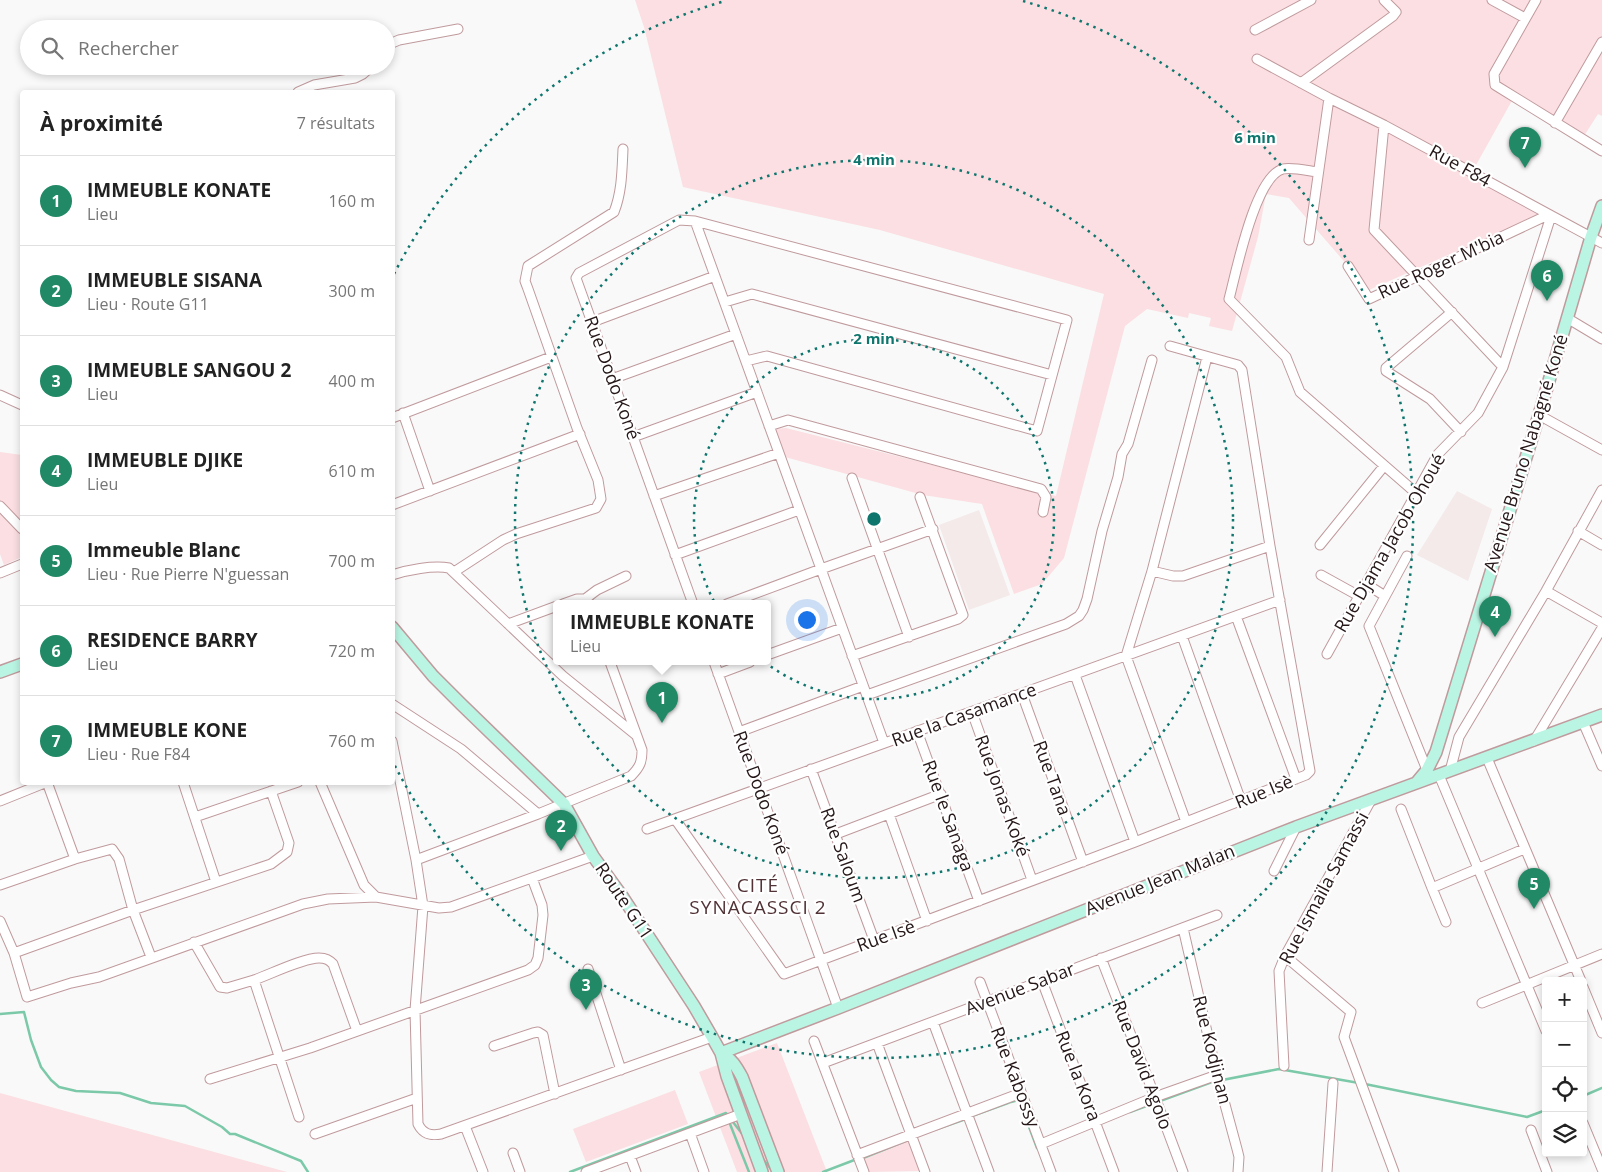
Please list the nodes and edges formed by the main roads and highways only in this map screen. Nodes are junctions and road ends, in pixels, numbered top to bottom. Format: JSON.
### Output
{"nodes":[{"id":1,"x":1602,"y":206,"type":"edge"},
{"id":2,"x":395,"y":631,"type":"edge"},
{"id":3,"x":20,"y":665,"type":"edge"},
{"id":4,"x":0,"y":672,"type":"edge"},
{"id":5,"x":1602,"y":715,"type":"edge"},
{"id":6,"x":1417,"y":782,"type":"junction"},
{"id":7,"x":721,"y":1053,"type":"junction"},
{"id":8,"x":762,"y":1172,"type":"edge"},
{"id":9,"x":778,"y":1172,"type":"edge"}],
"edges":[{"from":1,"to":6,"type":"main road","name":"Avenue Bruno Nabagné Koné"},
{"from":2,"to":7,"type":"main road","name":"Route G11"},
{"from":3,"to":4,"type":"main road"},
{"from":5,"to":6,"type":"main road","name":"Avenue Jean Malan"},
{"from":6,"to":7,"type":"main road","name":"Avenue Jean Malan"},
{"from":7,"to":8,"type":"main road"},
{"from":7,"to":9,"type":"main road"}]}
